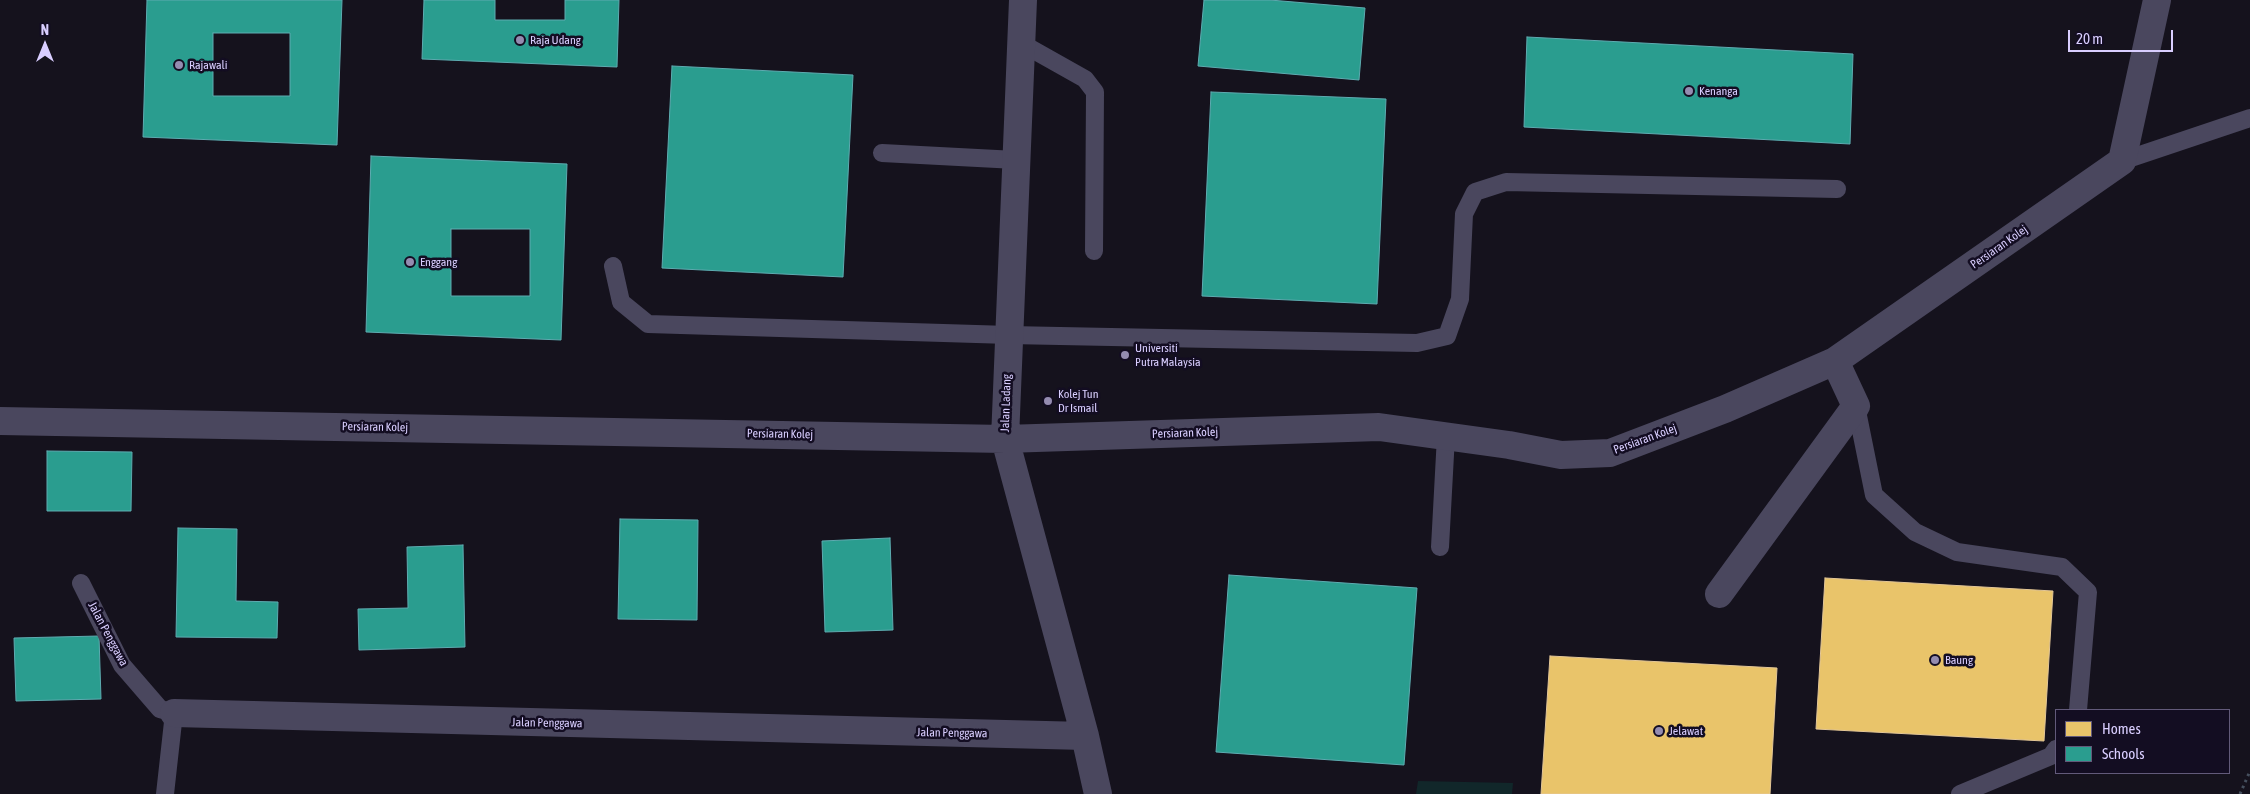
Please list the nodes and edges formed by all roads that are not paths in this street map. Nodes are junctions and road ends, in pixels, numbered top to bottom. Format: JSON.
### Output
{"nodes":[{"id":1,"x":1023,"y":0,"type":"edge"},
{"id":2,"x":2157,"y":0,"type":"edge"},
{"id":3,"x":1021,"y":43,"type":"junction"},
{"id":4,"x":2250,"y":118,"type":"edge"},
{"id":5,"x":882,"y":153,"type":"dead end"},
{"id":6,"x":1016,"y":160,"type":"junction"},
{"id":7,"x":2122,"y":162,"type":"junction"},
{"id":8,"x":1837,"y":189,"type":"dead end"},
{"id":9,"x":1094,"y":251,"type":"dead end"},
{"id":10,"x":613,"y":266,"type":"dead end"},
{"id":11,"x":1009,"y":334,"type":"junction"},
{"id":12,"x":1835,"y":361,"type":"junction"},
{"id":13,"x":1856,"y":406,"type":"junction"},
{"id":14,"x":0,"y":421,"type":"edge"},
{"id":15,"x":1446,"y":436,"type":"junction"},
{"id":16,"x":1005,"y":438,"type":"junction"},
{"id":17,"x":1440,"y":547,"type":"dead end"},
{"id":18,"x":81,"y":582,"type":"dead end"},
{"id":19,"x":1719,"y":594,"type":"dead end"},
{"id":20,"x":2078,"y":709,"type":"edge"},
{"id":21,"x":174,"y":713,"type":"junction"},
{"id":22,"x":1085,"y":736,"type":"junction"},
{"id":23,"x":2055,"y":751,"type":"edge"},
{"id":24,"x":165,"y":794,"type":"edge"},
{"id":25,"x":1098,"y":794,"type":"edge"},
{"id":26,"x":1960,"y":794,"type":"edge"}],
"edges":[{"from":1,"to":3,"type":"street","name":"Jalan Ladang"},
{"from":2,"to":7,"type":"street"},
{"from":3,"to":6,"type":"street","name":"Jalan Ladang"},
{"from":3,"to":9,"type":"lane"},
{"from":4,"to":7,"type":"lane"},
{"from":5,"to":6,"type":"lane"},
{"from":6,"to":11,"type":"street","name":"Jalan Ladang"},
{"from":7,"to":12,"type":"street","name":"Persiaran Kolej"},
{"from":8,"to":11,"type":"lane"},
{"from":10,"to":11,"type":"lane"},
{"from":11,"to":16,"type":"street","name":"Jalan Ladang"},
{"from":12,"to":13,"type":"street"},
{"from":12,"to":15,"type":"street","name":"Persiaran Kolej"},
{"from":13,"to":19,"type":"street"},
{"from":13,"to":20,"type":"lane"},
{"from":14,"to":16,"type":"street","name":"Persiaran Kolej"},
{"from":15,"to":16,"type":"street","name":"Persiaran Kolej"},
{"from":15,"to":17,"type":"lane"},
{"from":16,"to":22,"type":"street","name":"Jalan Ladang"},
{"from":18,"to":21,"type":"lane","name":"Jalan Penggawa"},
{"from":21,"to":22,"type":"street","name":"Jalan Penggawa"},
{"from":21,"to":24,"type":"lane"},
{"from":22,"to":25,"type":"street","name":"Jalan Ladang"},
{"from":23,"to":26,"type":"lane"}]}
